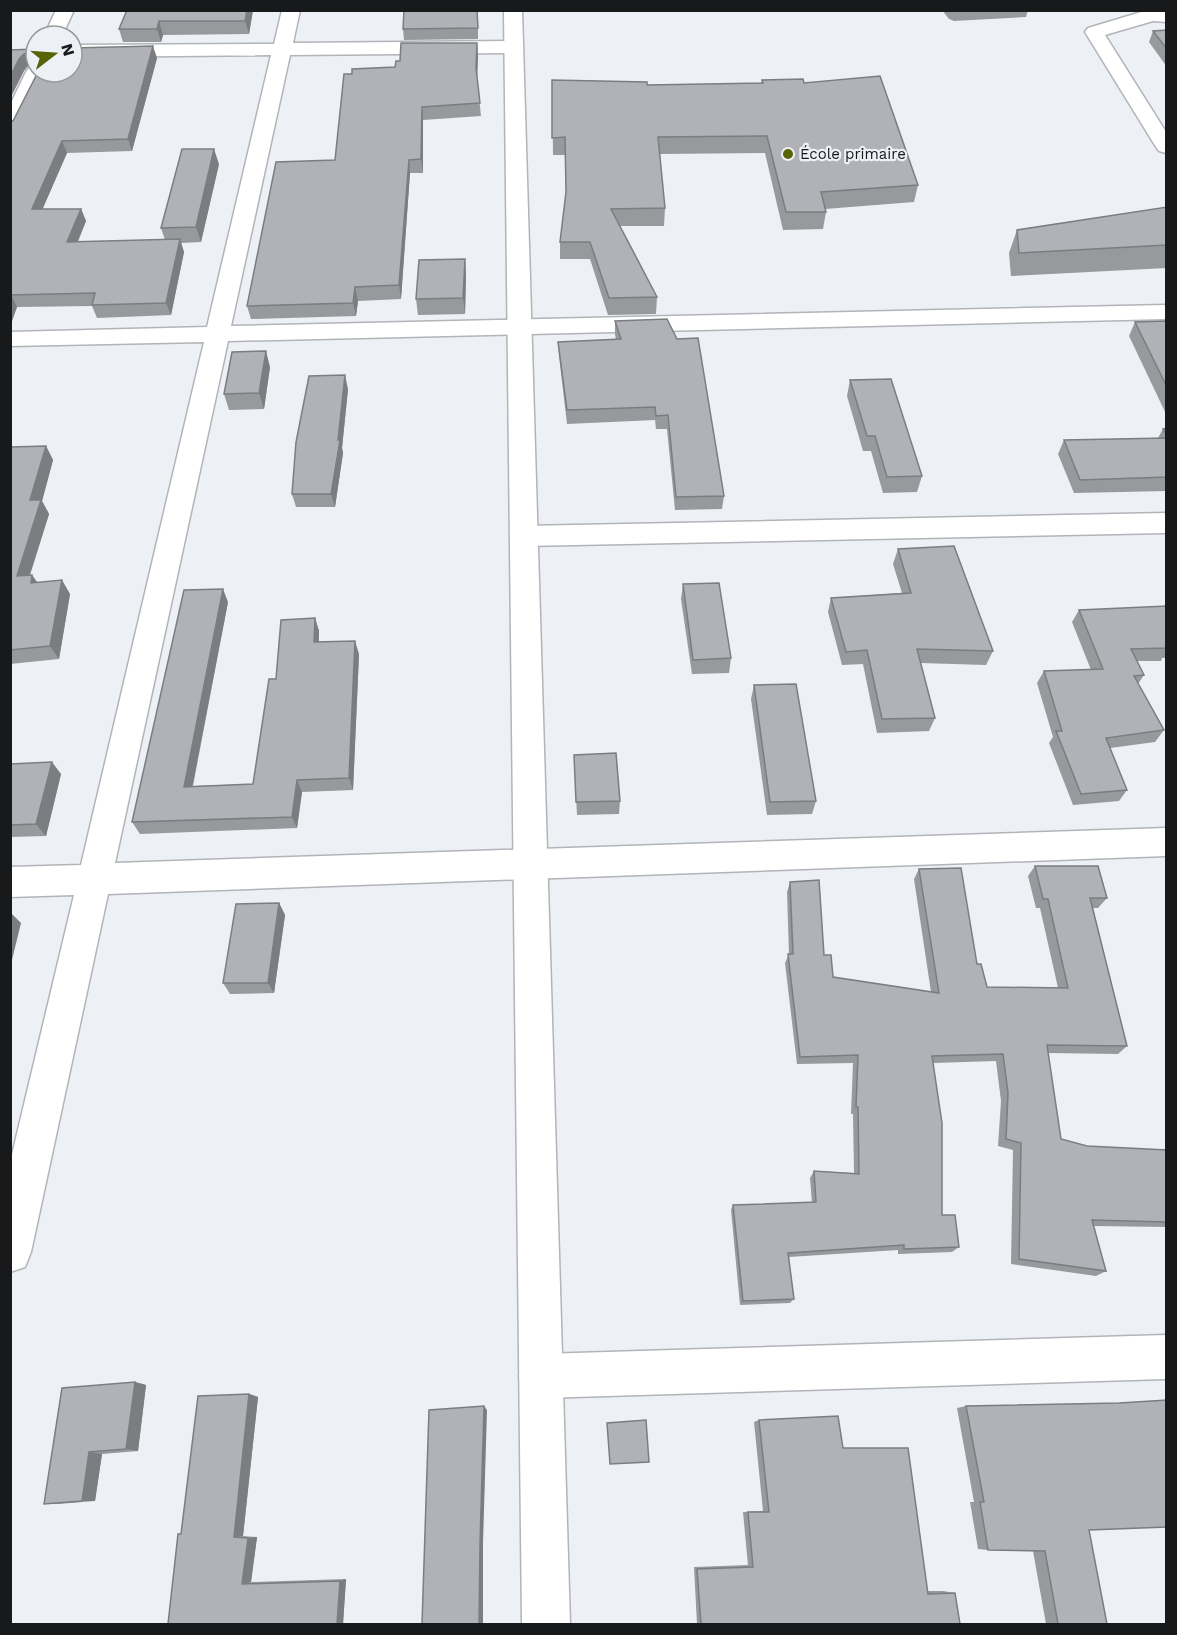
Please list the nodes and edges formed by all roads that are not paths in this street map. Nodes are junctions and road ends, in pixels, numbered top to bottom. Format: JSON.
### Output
{"nodes":[{"id":1,"x":65,"y":10,"type":"edge"},
{"id":2,"x":291,"y":10,"type":"edge"},
{"id":3,"x":513,"y":10,"type":"edge"},
{"id":4,"x":1167,"y":17,"type":"edge"},
{"id":5,"x":59,"y":24,"type":"edge"},
{"id":6,"x":513,"y":47,"type":"junction"},
{"id":7,"x":282,"y":49,"type":"junction"},
{"id":8,"x":84,"y":51,"type":"edge"},
{"id":9,"x":30,"y":84,"type":"edge"},
{"id":10,"x":10,"y":127,"type":"edge"},
{"id":11,"x":1167,"y":147,"type":"edge"},
{"id":12,"x":1167,"y":312,"type":"edge"},
{"id":13,"x":519,"y":327,"type":"junction"},
{"id":14,"x":218,"y":334,"type":"junction"},
{"id":15,"x":10,"y":339,"type":"edge"},
{"id":16,"x":1167,"y":523,"type":"edge"},
{"id":17,"x":524,"y":536,"type":"junction"},
{"id":18,"x":1167,"y":842,"type":"edge"},
{"id":19,"x":530,"y":864,"type":"junction"},
{"id":20,"x":95,"y":879,"type":"junction"},
{"id":21,"x":10,"y":882,"type":"edge"},
{"id":22,"x":10,"y":1252,"type":"edge"},
{"id":23,"x":1167,"y":1357,"type":"edge"},
{"id":24,"x":541,"y":1376,"type":"junction"},
{"id":25,"x":546,"y":1624,"type":"edge"}],
"edges":[{"from":1,"to":5,"type":"street"},
{"from":2,"to":7,"type":"street"},
{"from":3,"to":6,"type":"street"},
{"from":4,"to":11,"type":"street"},
{"from":6,"to":7,"type":"street"},
{"from":6,"to":13,"type":"street"},
{"from":7,"to":8,"type":"street"},
{"from":7,"to":14,"type":"street"},
{"from":9,"to":10,"type":"street"},
{"from":12,"to":13,"type":"street"},
{"from":13,"to":14,"type":"street"},
{"from":13,"to":17,"type":"street"},
{"from":14,"to":15,"type":"street"},
{"from":14,"to":20,"type":"street"},
{"from":16,"to":17,"type":"street"},
{"from":17,"to":19,"type":"street"},
{"from":18,"to":19,"type":"street"},
{"from":19,"to":20,"type":"street"},
{"from":19,"to":24,"type":"street"},
{"from":20,"to":21,"type":"street"},
{"from":20,"to":22,"type":"street"},
{"from":23,"to":24,"type":"street"},
{"from":24,"to":25,"type":"street"}]}
